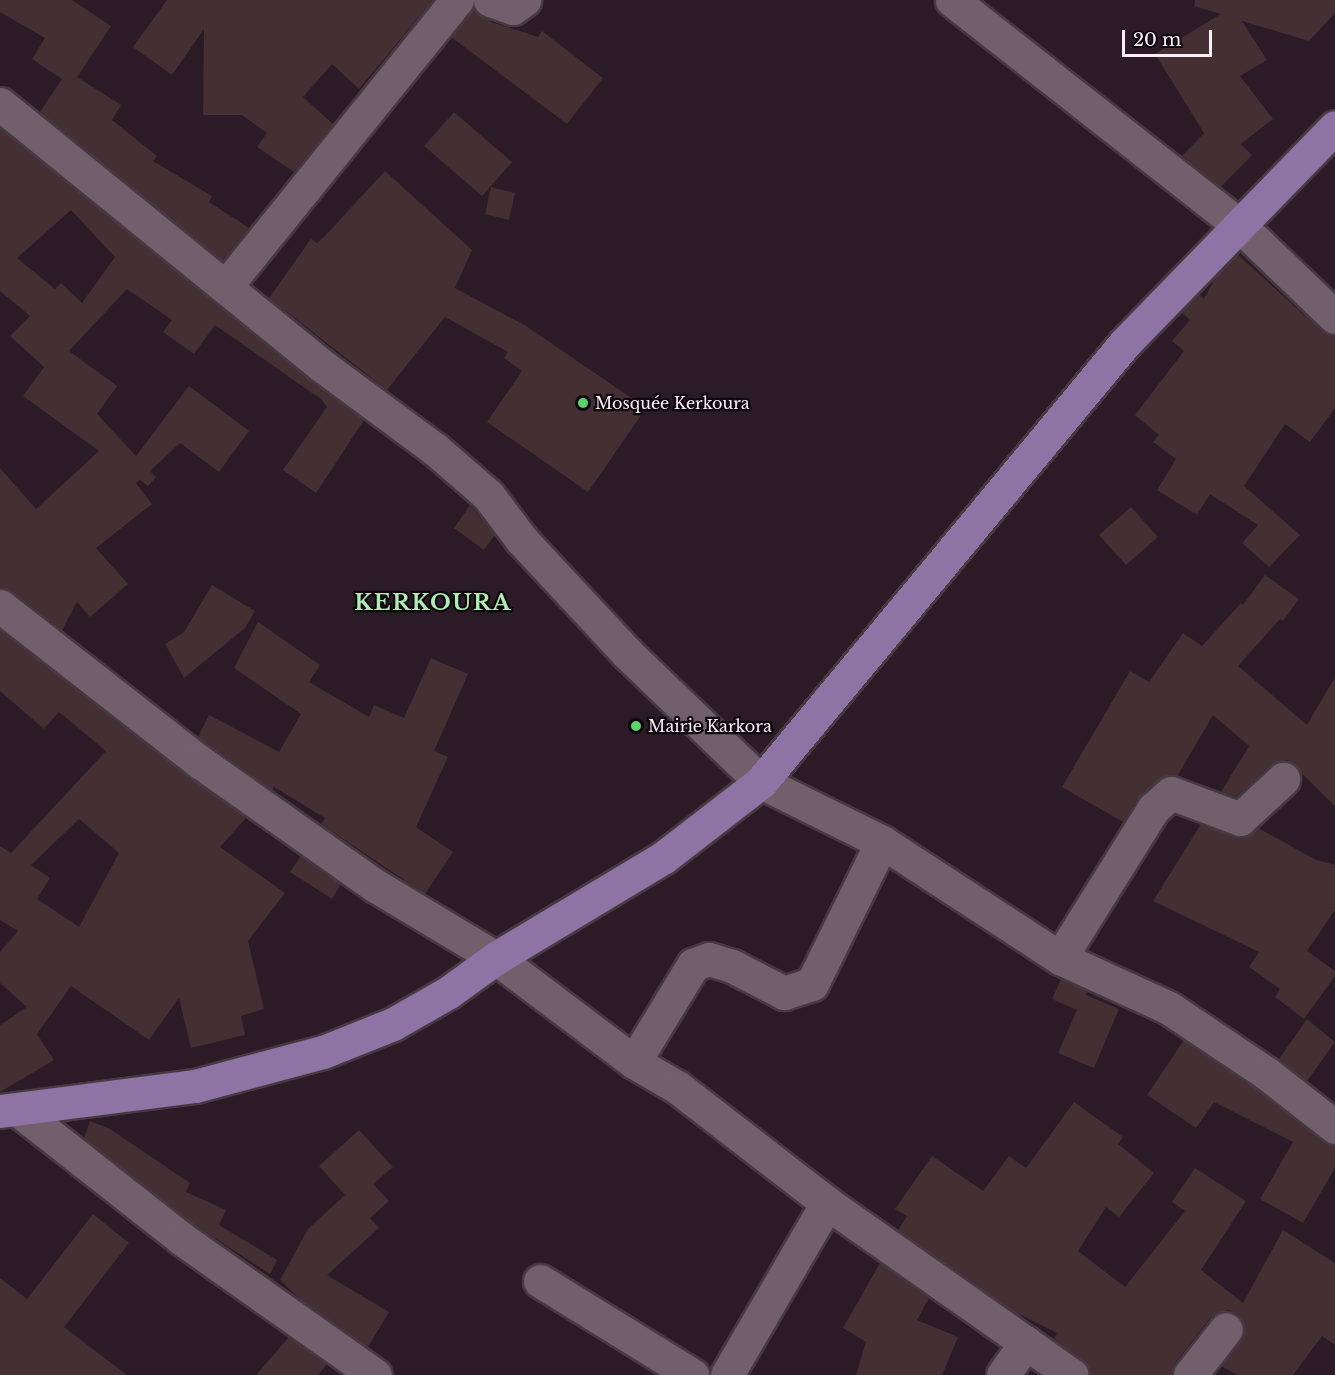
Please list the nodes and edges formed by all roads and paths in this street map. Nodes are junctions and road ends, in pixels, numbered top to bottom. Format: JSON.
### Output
{"nodes":[{"id":1,"x":458,"y":0,"type":"edge"},
{"id":2,"x":490,"y":0,"type":"edge"},
{"id":3,"x":524,"y":0,"type":"edge"},
{"id":4,"x":952,"y":0,"type":"edge"},
{"id":5,"x":986,"y":10,"type":"edge"},
{"id":6,"x":0,"y":104,"type":"edge"},
{"id":7,"x":1335,"y":127,"type":"edge"},
{"id":8,"x":1239,"y":225,"type":"junction"},
{"id":9,"x":226,"y":286,"type":"junction"},
{"id":10,"x":1335,"y":316,"type":"edge"},
{"id":11,"x":0,"y":606,"type":"edge"},
{"id":12,"x":1283,"y":779,"type":"dead end"},
{"id":13,"x":761,"y":782,"type":"junction"},
{"id":14,"x":882,"y":842,"type":"junction"},
{"id":15,"x":496,"y":958,"type":"junction"},
{"id":16,"x":1060,"y":958,"type":"junction"},
{"id":17,"x":634,"y":1062,"type":"junction"},
{"id":18,"x":9,"y":1110,"type":"edge"},
{"id":19,"x":1335,"y":1127,"type":"edge"},
{"id":20,"x":827,"y":1203,"type":"junction"},
{"id":21,"x":540,"y":1281,"type":"dead end"},
{"id":22,"x":1226,"y":1329,"type":"dead end"},
{"id":23,"x":1026,"y":1342,"type":"junction"},
{"id":24,"x":375,"y":1375,"type":"edge"},
{"id":25,"x":692,"y":1375,"type":"edge"},
{"id":26,"x":727,"y":1375,"type":"edge"},
{"id":27,"x":1003,"y":1375,"type":"edge"},
{"id":28,"x":1071,"y":1375,"type":"edge"},
{"id":29,"x":1190,"y":1375,"type":"edge"}],
"edges":[{"from":1,"to":9,"type":"street"},
{"from":2,"to":3,"type":"street"},
{"from":4,"to":5,"type":"street"},
{"from":5,"to":8,"type":"street"},
{"from":6,"to":9,"type":"street"},
{"from":7,"to":8,"type":"main road"},
{"from":8,"to":10,"type":"street"},
{"from":8,"to":13,"type":"main road"},
{"from":9,"to":13,"type":"street"},
{"from":11,"to":15,"type":"street"},
{"from":12,"to":16,"type":"street"},
{"from":13,"to":14,"type":"street"},
{"from":13,"to":15,"type":"main road"},
{"from":14,"to":16,"type":"street"},
{"from":14,"to":17,"type":"street"},
{"from":15,"to":17,"type":"street"},
{"from":15,"to":18,"type":"main road"},
{"from":16,"to":19,"type":"street"},
{"from":17,"to":20,"type":"street"},
{"from":18,"to":24,"type":"street"},
{"from":20,"to":23,"type":"street"},
{"from":20,"to":26,"type":"street"},
{"from":21,"to":25,"type":"street"},
{"from":22,"to":29,"type":"street"},
{"from":23,"to":27,"type":"street"},
{"from":23,"to":28,"type":"street"}]}
